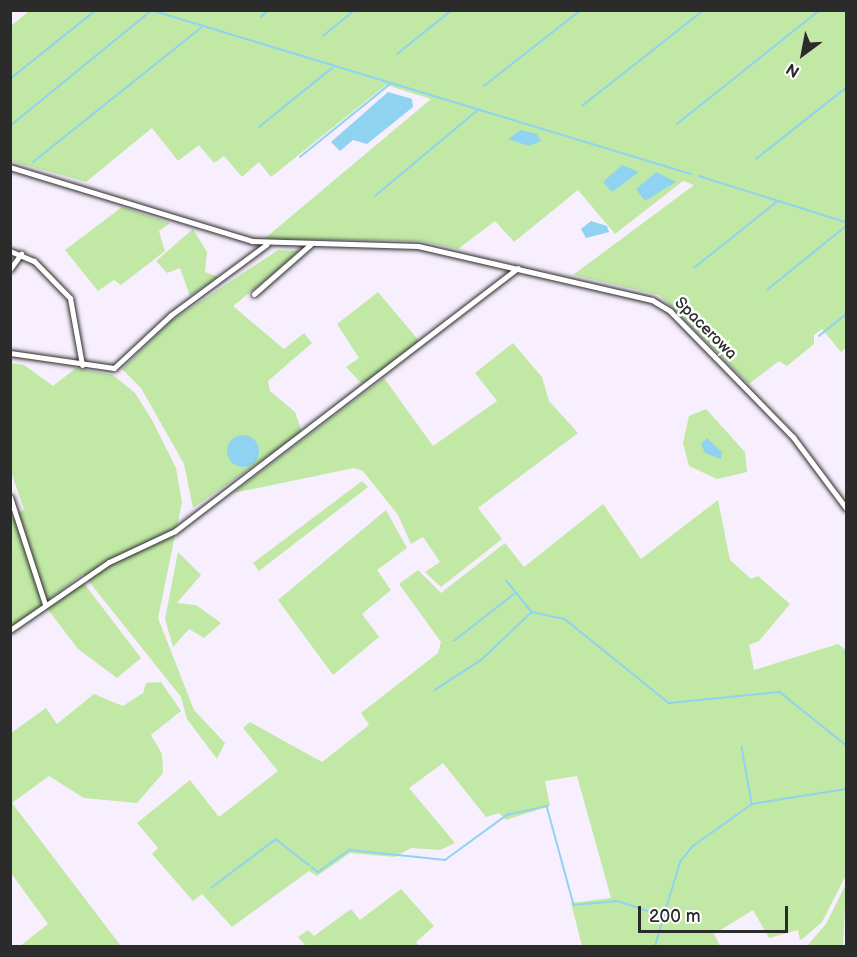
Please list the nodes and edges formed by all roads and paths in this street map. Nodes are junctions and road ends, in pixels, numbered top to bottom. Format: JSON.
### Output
{"nodes":[{"id":1,"x":10,"y":167,"type":"edge"},
{"id":2,"x":267,"y":244,"type":"junction"},
{"id":3,"x":311,"y":244,"type":"junction"},
{"id":4,"x":10,"y":251,"type":"edge"},
{"id":5,"x":21,"y":254,"type":"junction"},
{"id":6,"x":518,"y":268,"type":"junction"},
{"id":7,"x":10,"y":269,"type":"edge"},
{"id":8,"x":254,"y":294,"type":"dead end"},
{"id":9,"x":10,"y":353,"type":"edge"},
{"id":10,"x":82,"y":365,"type":"junction"},
{"id":11,"x":10,"y":497,"type":"edge"},
{"id":12,"x":846,"y":508,"type":"edge"},
{"id":13,"x":45,"y":604,"type":"junction"},
{"id":14,"x":10,"y":630,"type":"edge"}],
"edges":[{"from":1,"to":2,"type":"street","name":"Spacerowa"},
{"from":2,"to":3,"type":"street","name":"Spacerowa"},
{"from":2,"to":10,"type":"street"},
{"from":3,"to":6,"type":"street","name":"Spacerowa"},
{"from":3,"to":8,"type":"street"},
{"from":4,"to":5,"type":"street"},
{"from":5,"to":7,"type":"street"},
{"from":5,"to":10,"type":"street"},
{"from":6,"to":12,"type":"street","name":"Spacerowa"},
{"from":6,"to":13,"type":"street"},
{"from":9,"to":10,"type":"street"},
{"from":11,"to":13,"type":"street"},
{"from":13,"to":14,"type":"street"}]}
